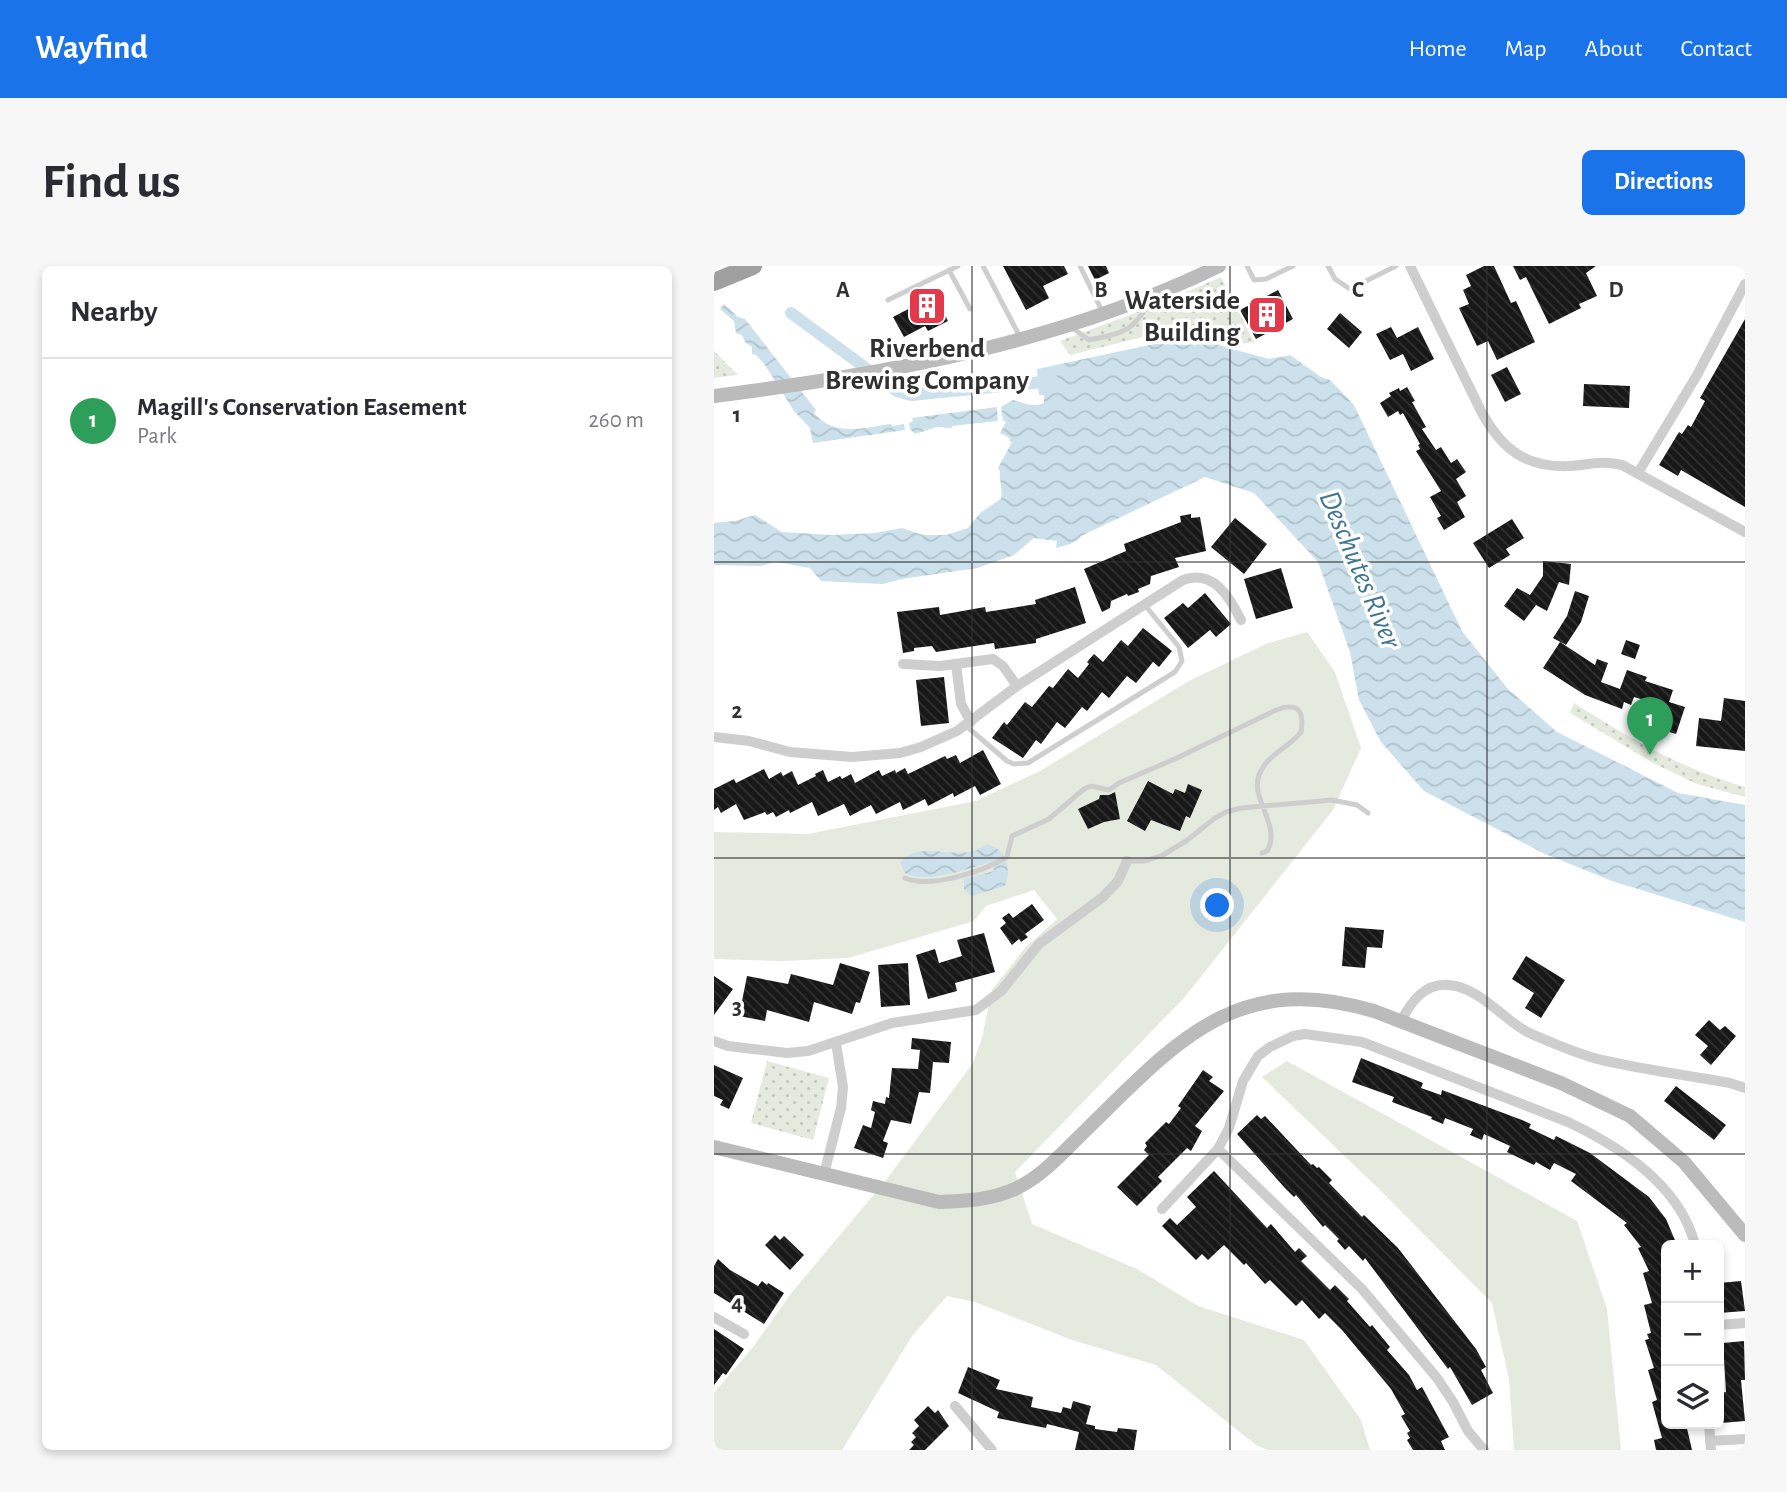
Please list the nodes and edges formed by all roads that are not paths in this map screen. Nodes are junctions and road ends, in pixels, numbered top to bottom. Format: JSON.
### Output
{"nodes":[{"id":1,"x":753,"y":266,"type":"edge"},
{"id":2,"x":958,"y":266,"type":"edge"},
{"id":3,"x":983,"y":266,"type":"edge"},
{"id":4,"x":1080,"y":266,"type":"edge"},
{"id":5,"x":1219,"y":266,"type":"edge"},
{"id":6,"x":1247,"y":266,"type":"edge"},
{"id":7,"x":1293,"y":266,"type":"edge"},
{"id":8,"x":1328,"y":266,"type":"edge"},
{"id":9,"x":1396,"y":266,"type":"edge"},
{"id":10,"x":1410,"y":266,"type":"edge"},
{"id":11,"x":949,"y":270,"type":"junction"},
{"id":12,"x":1198,"y":271,"type":"edge"},
{"id":13,"x":714,"y":282,"type":"edge"},
{"id":14,"x":1745,"y":285,"type":"edge"},
{"id":15,"x":1154,"y":295,"type":"junction"},
{"id":16,"x":888,"y":300,"type":"dead end"},
{"id":17,"x":970,"y":309,"type":"dead end"},
{"id":18,"x":1104,"y":314,"type":"junction"},
{"id":19,"x":1068,"y":326,"type":"junction"},
{"id":20,"x":1022,"y":340,"type":"junction"},
{"id":21,"x":714,"y":396,"type":"edge"},
{"id":22,"x":1638,"y":473,"type":"junction"},
{"id":23,"x":1745,"y":532,"type":"edge"},
{"id":24,"x":1144,"y":604,"type":"junction"},
{"id":25,"x":1241,"y":620,"type":"dead end"},
{"id":26,"x":903,"y":664,"type":"dead end"},
{"id":27,"x":956,"y":664,"type":"junction"},
{"id":28,"x":1017,"y":686,"type":"junction"},
{"id":29,"x":968,"y":723,"type":"junction"},
{"id":30,"x":714,"y":737,"type":"edge"},
{"id":31,"x":1263,"y":806,"type":"junction"},
{"id":32,"x":1368,"y":813,"type":"dead end"},
{"id":33,"x":1262,"y":853,"type":"dead end"},
{"id":34,"x":1127,"y":861,"type":"joint"},
{"id":35,"x":905,"y":878,"type":"dead end"},
{"id":36,"x":1401,"y":1021,"type":"junction"},
{"id":37,"x":714,"y":1041,"type":"edge"},
{"id":38,"x":835,"y":1043,"type":"junction"},
{"id":39,"x":1745,"y":1088,"type":"edge"},
{"id":40,"x":714,"y":1147,"type":"edge"},
{"id":41,"x":1218,"y":1149,"type":"junction"},
{"id":42,"x":824,"y":1174,"type":"junction"},
{"id":43,"x":1163,"y":1209,"type":"dead end"},
{"id":44,"x":1745,"y":1235,"type":"edge"},
{"id":45,"x":1693,"y":1240,"type":"edge"},
{"id":46,"x":714,"y":1317,"type":"edge"},
{"id":47,"x":1745,"y":1323,"type":"edge"},
{"id":48,"x":1724,"y":1325,"type":"edge"},
{"id":49,"x":744,"y":1334,"type":"dead end"},
{"id":50,"x":956,"y":1406,"type":"dead end"},
{"id":51,"x":1745,"y":1439,"type":"edge"},
{"id":52,"x":1711,"y":1446,"type":"edge"},
{"id":53,"x":992,"y":1450,"type":"edge"},
{"id":54,"x":1485,"y":1450,"type":"edge"}],
"edges":[{"from":1,"to":13,"type":"highway"},
{"from":2,"to":11,"type":"lane"},
{"from":3,"to":20,"type":"lane"},
{"from":4,"to":18,"type":"lane"},
{"from":5,"to":12,"type":"main road"},
{"from":6,"to":7,"type":"lane"},
{"from":8,"to":9,"type":"lane"},
{"from":10,"to":22,"type":"street"},
{"from":11,"to":16,"type":"lane"},
{"from":11,"to":17,"type":"lane"},
{"from":12,"to":15,"type":"main road"},
{"from":14,"to":22,"type":"street"},
{"from":15,"to":18,"type":"main road"},
{"from":15,"to":19,"type":"lane"},
{"from":18,"to":19,"type":"main road"},
{"from":19,"to":20,"type":"main road"},
{"from":20,"to":21,"type":"main road"},
{"from":22,"to":23,"type":"street"},
{"from":24,"to":25,"type":"street"},
{"from":24,"to":28,"type":"street"},
{"from":24,"to":29,"type":"lane"},
{"from":26,"to":27,"type":"street"},
{"from":27,"to":28,"type":"street"},
{"from":27,"to":29,"type":"street"},
{"from":28,"to":29,"type":"street"},
{"from":29,"to":30,"type":"street"},
{"from":31,"to":32,"type":"lane"},
{"from":31,"to":33,"type":"lane"},
{"from":31,"to":34,"type":"lane"},
{"from":31,"to":35,"type":"lane"},
{"from":34,"to":38,"type":"street"},
{"from":36,"to":39,"type":"street"},
{"from":36,"to":42,"type":"main road"},
{"from":36,"to":44,"type":"main road"},
{"from":37,"to":38,"type":"street"},
{"from":38,"to":42,"type":"street"},
{"from":40,"to":42,"type":"main road"},
{"from":41,"to":43,"type":"street"},
{"from":41,"to":45,"type":"street"},
{"from":41,"to":54,"type":"street"},
{"from":46,"to":49,"type":"street"},
{"from":47,"to":48,"type":"street"},
{"from":50,"to":53,"type":"street"},
{"from":51,"to":52,"type":"street"}]}
